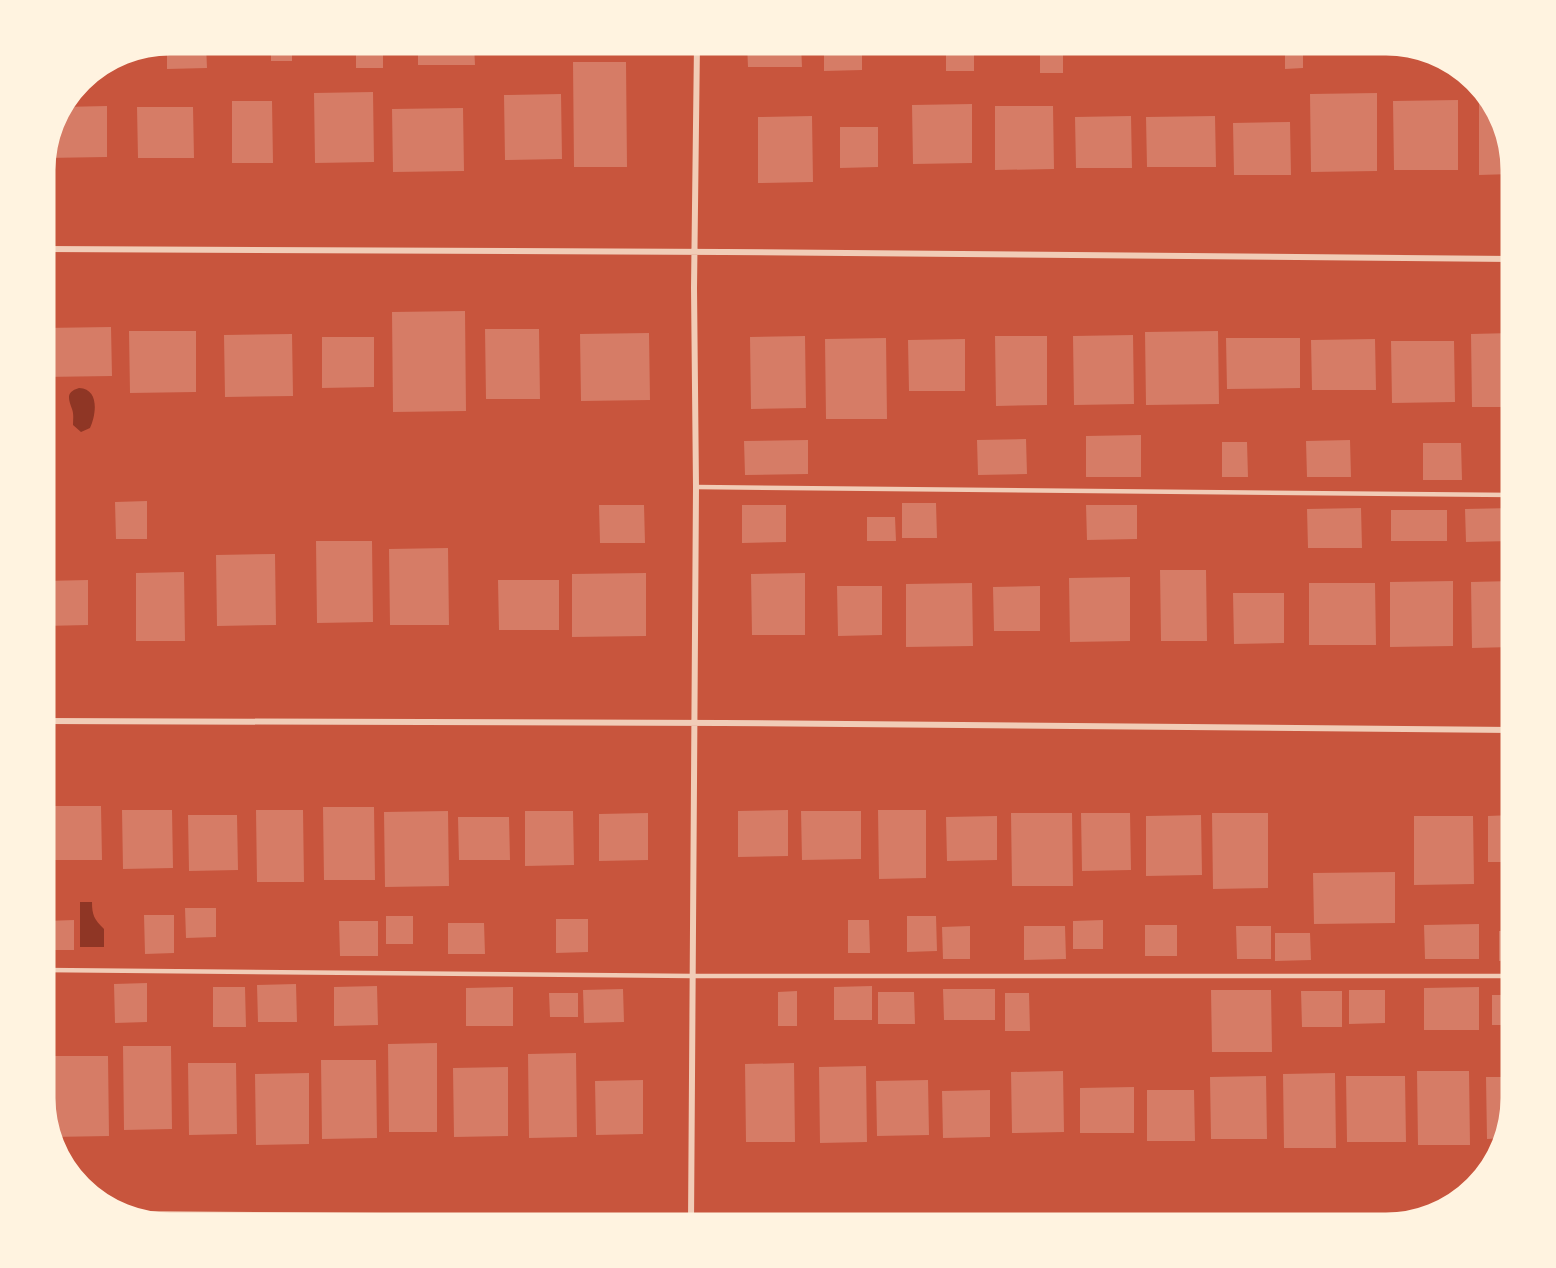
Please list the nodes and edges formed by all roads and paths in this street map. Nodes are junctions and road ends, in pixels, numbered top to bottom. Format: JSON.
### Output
{"nodes":[{"id":1,"x":697,"y":54,"type":"edge"},
{"id":2,"x":54,"y":249,"type":"edge"},
{"id":3,"x":694,"y":252,"type":"junction"},
{"id":4,"x":1502,"y":259,"type":"edge"},
{"id":5,"x":696,"y":487,"type":"junction"},
{"id":6,"x":1502,"y":495,"type":"edge"},
{"id":7,"x":54,"y":721,"type":"edge"},
{"id":8,"x":694,"y":723,"type":"junction"},
{"id":9,"x":1502,"y":730,"type":"edge"},
{"id":10,"x":54,"y":970,"type":"edge"},
{"id":11,"x":692,"y":976,"type":"junction"},
{"id":12,"x":1502,"y":976,"type":"edge"},
{"id":13,"x":690,"y":1214,"type":"edge"}],
"edges":[{"from":1,"to":3,"type":"street"},
{"from":2,"to":3,"type":"street"},
{"from":3,"to":4,"type":"street"},
{"from":3,"to":5,"type":"street"},
{"from":5,"to":6,"type":"lane"},
{"from":5,"to":8,"type":"street"},
{"from":7,"to":8,"type":"street"},
{"from":8,"to":9,"type":"street"},
{"from":8,"to":11,"type":"street"},
{"from":10,"to":11,"type":"lane"},
{"from":11,"to":12,"type":"lane"},
{"from":11,"to":13,"type":"street"}]}
